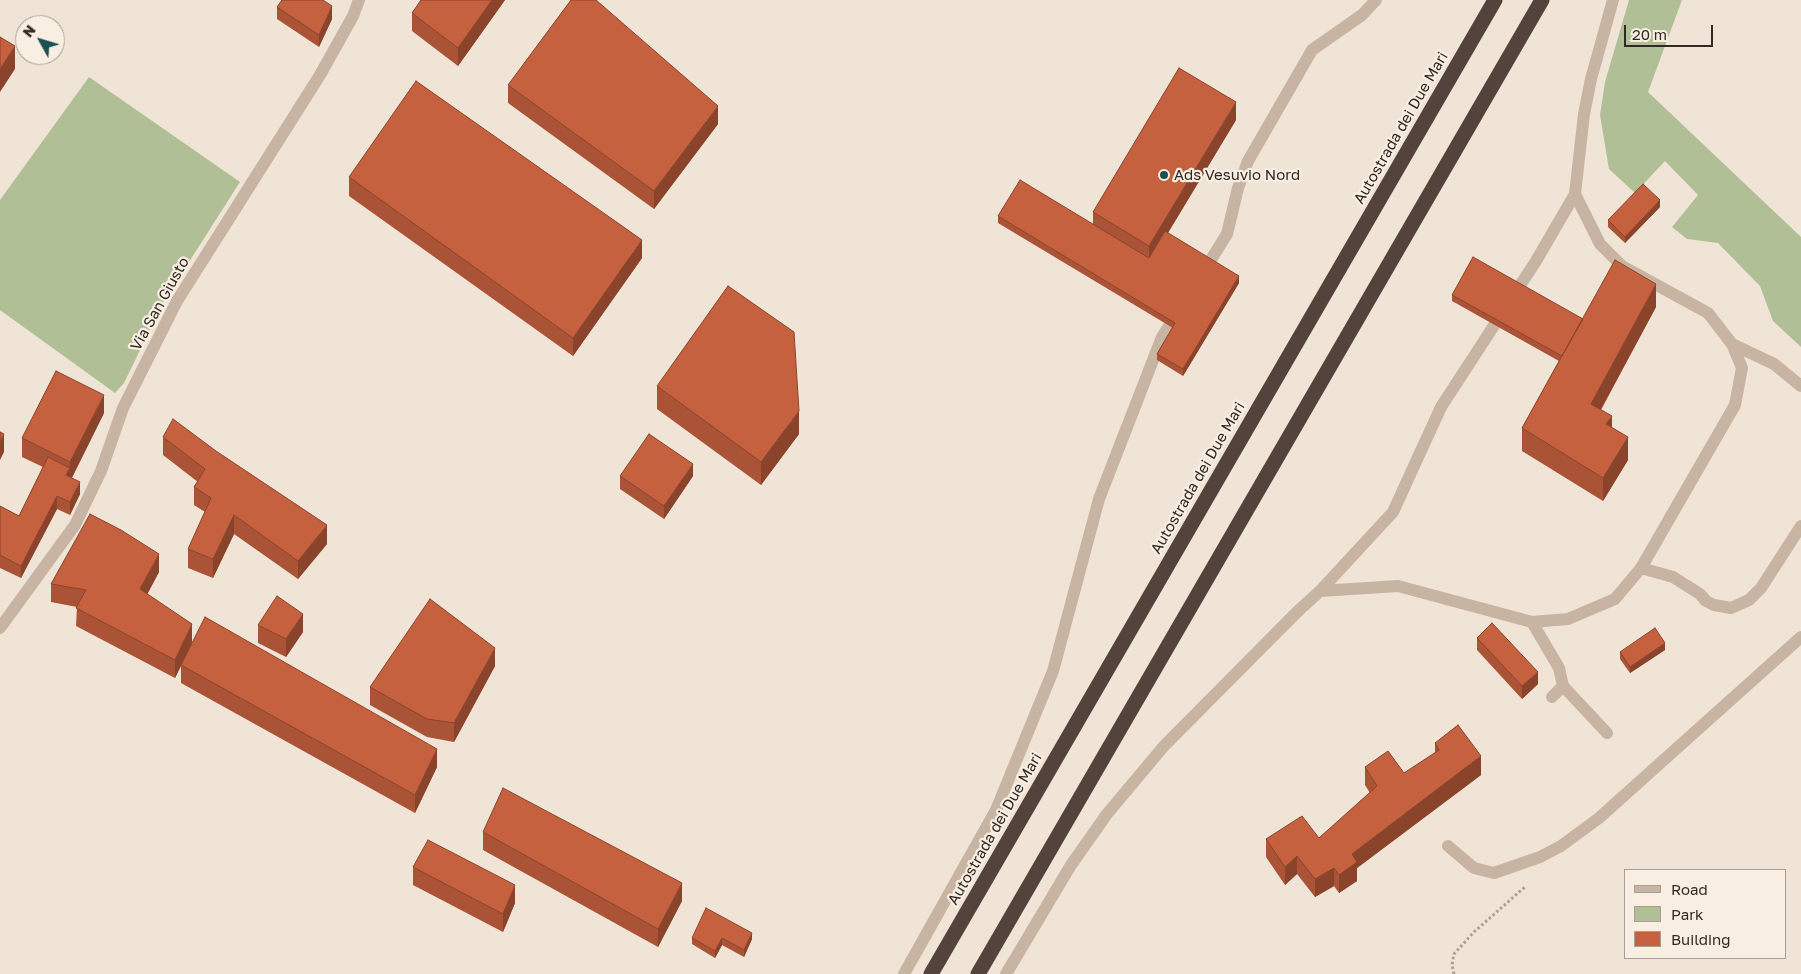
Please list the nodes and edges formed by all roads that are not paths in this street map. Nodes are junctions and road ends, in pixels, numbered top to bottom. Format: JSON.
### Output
{"nodes":[{"id":1,"x":359,"y":0,"type":"edge"},
{"id":2,"x":1376,"y":0,"type":"edge"},
{"id":3,"x":1495,"y":0,"type":"edge"},
{"id":4,"x":1542,"y":0,"type":"edge"},
{"id":5,"x":1613,"y":0,"type":"edge"},
{"id":6,"x":1576,"y":194,"type":"junction"},
{"id":7,"x":1197,"y":282,"type":"edge"},
{"id":8,"x":1187,"y":298,"type":"edge"},
{"id":9,"x":1732,"y":344,"type":"junction"},
{"id":10,"x":1801,"y":386,"type":"edge"},
{"id":11,"x":1801,"y":526,"type":"edge"},
{"id":12,"x":1641,"y":568,"type":"junction"},
{"id":13,"x":1320,"y":591,"type":"junction"},
{"id":14,"x":1532,"y":622,"type":"junction"},
{"id":15,"x":0,"y":628,"type":"edge"},
{"id":16,"x":1801,"y":637,"type":"edge"},
{"id":17,"x":1563,"y":686,"type":"junction"},
{"id":18,"x":1552,"y":697,"type":"dead end"},
{"id":19,"x":1607,"y":733,"type":"dead end"},
{"id":20,"x":1448,"y":846,"type":"dead end"},
{"id":21,"x":904,"y":974,"type":"edge"},
{"id":22,"x":931,"y":974,"type":"edge"},
{"id":23,"x":978,"y":974,"type":"edge"},
{"id":24,"x":1006,"y":974,"type":"edge"}],
"edges":[{"from":1,"to":15,"type":"street","name":"Via San Giusto"},
{"from":2,"to":7,"type":"street"},
{"from":3,"to":22,"type":"highway","name":"Autostrada dei Due Mari"},
{"from":4,"to":23,"type":"highway"},
{"from":5,"to":6,"type":"street"},
{"from":6,"to":9,"type":"street"},
{"from":6,"to":13,"type":"street"},
{"from":8,"to":21,"type":"street"},
{"from":9,"to":10,"type":"street"},
{"from":9,"to":12,"type":"street"},
{"from":11,"to":12,"type":"street"},
{"from":12,"to":14,"type":"street"},
{"from":13,"to":14,"type":"street"},
{"from":13,"to":24,"type":"street"},
{"from":14,"to":17,"type":"street"},
{"from":16,"to":20,"type":"street"},
{"from":17,"to":18,"type":"street"},
{"from":17,"to":19,"type":"street"}]}
